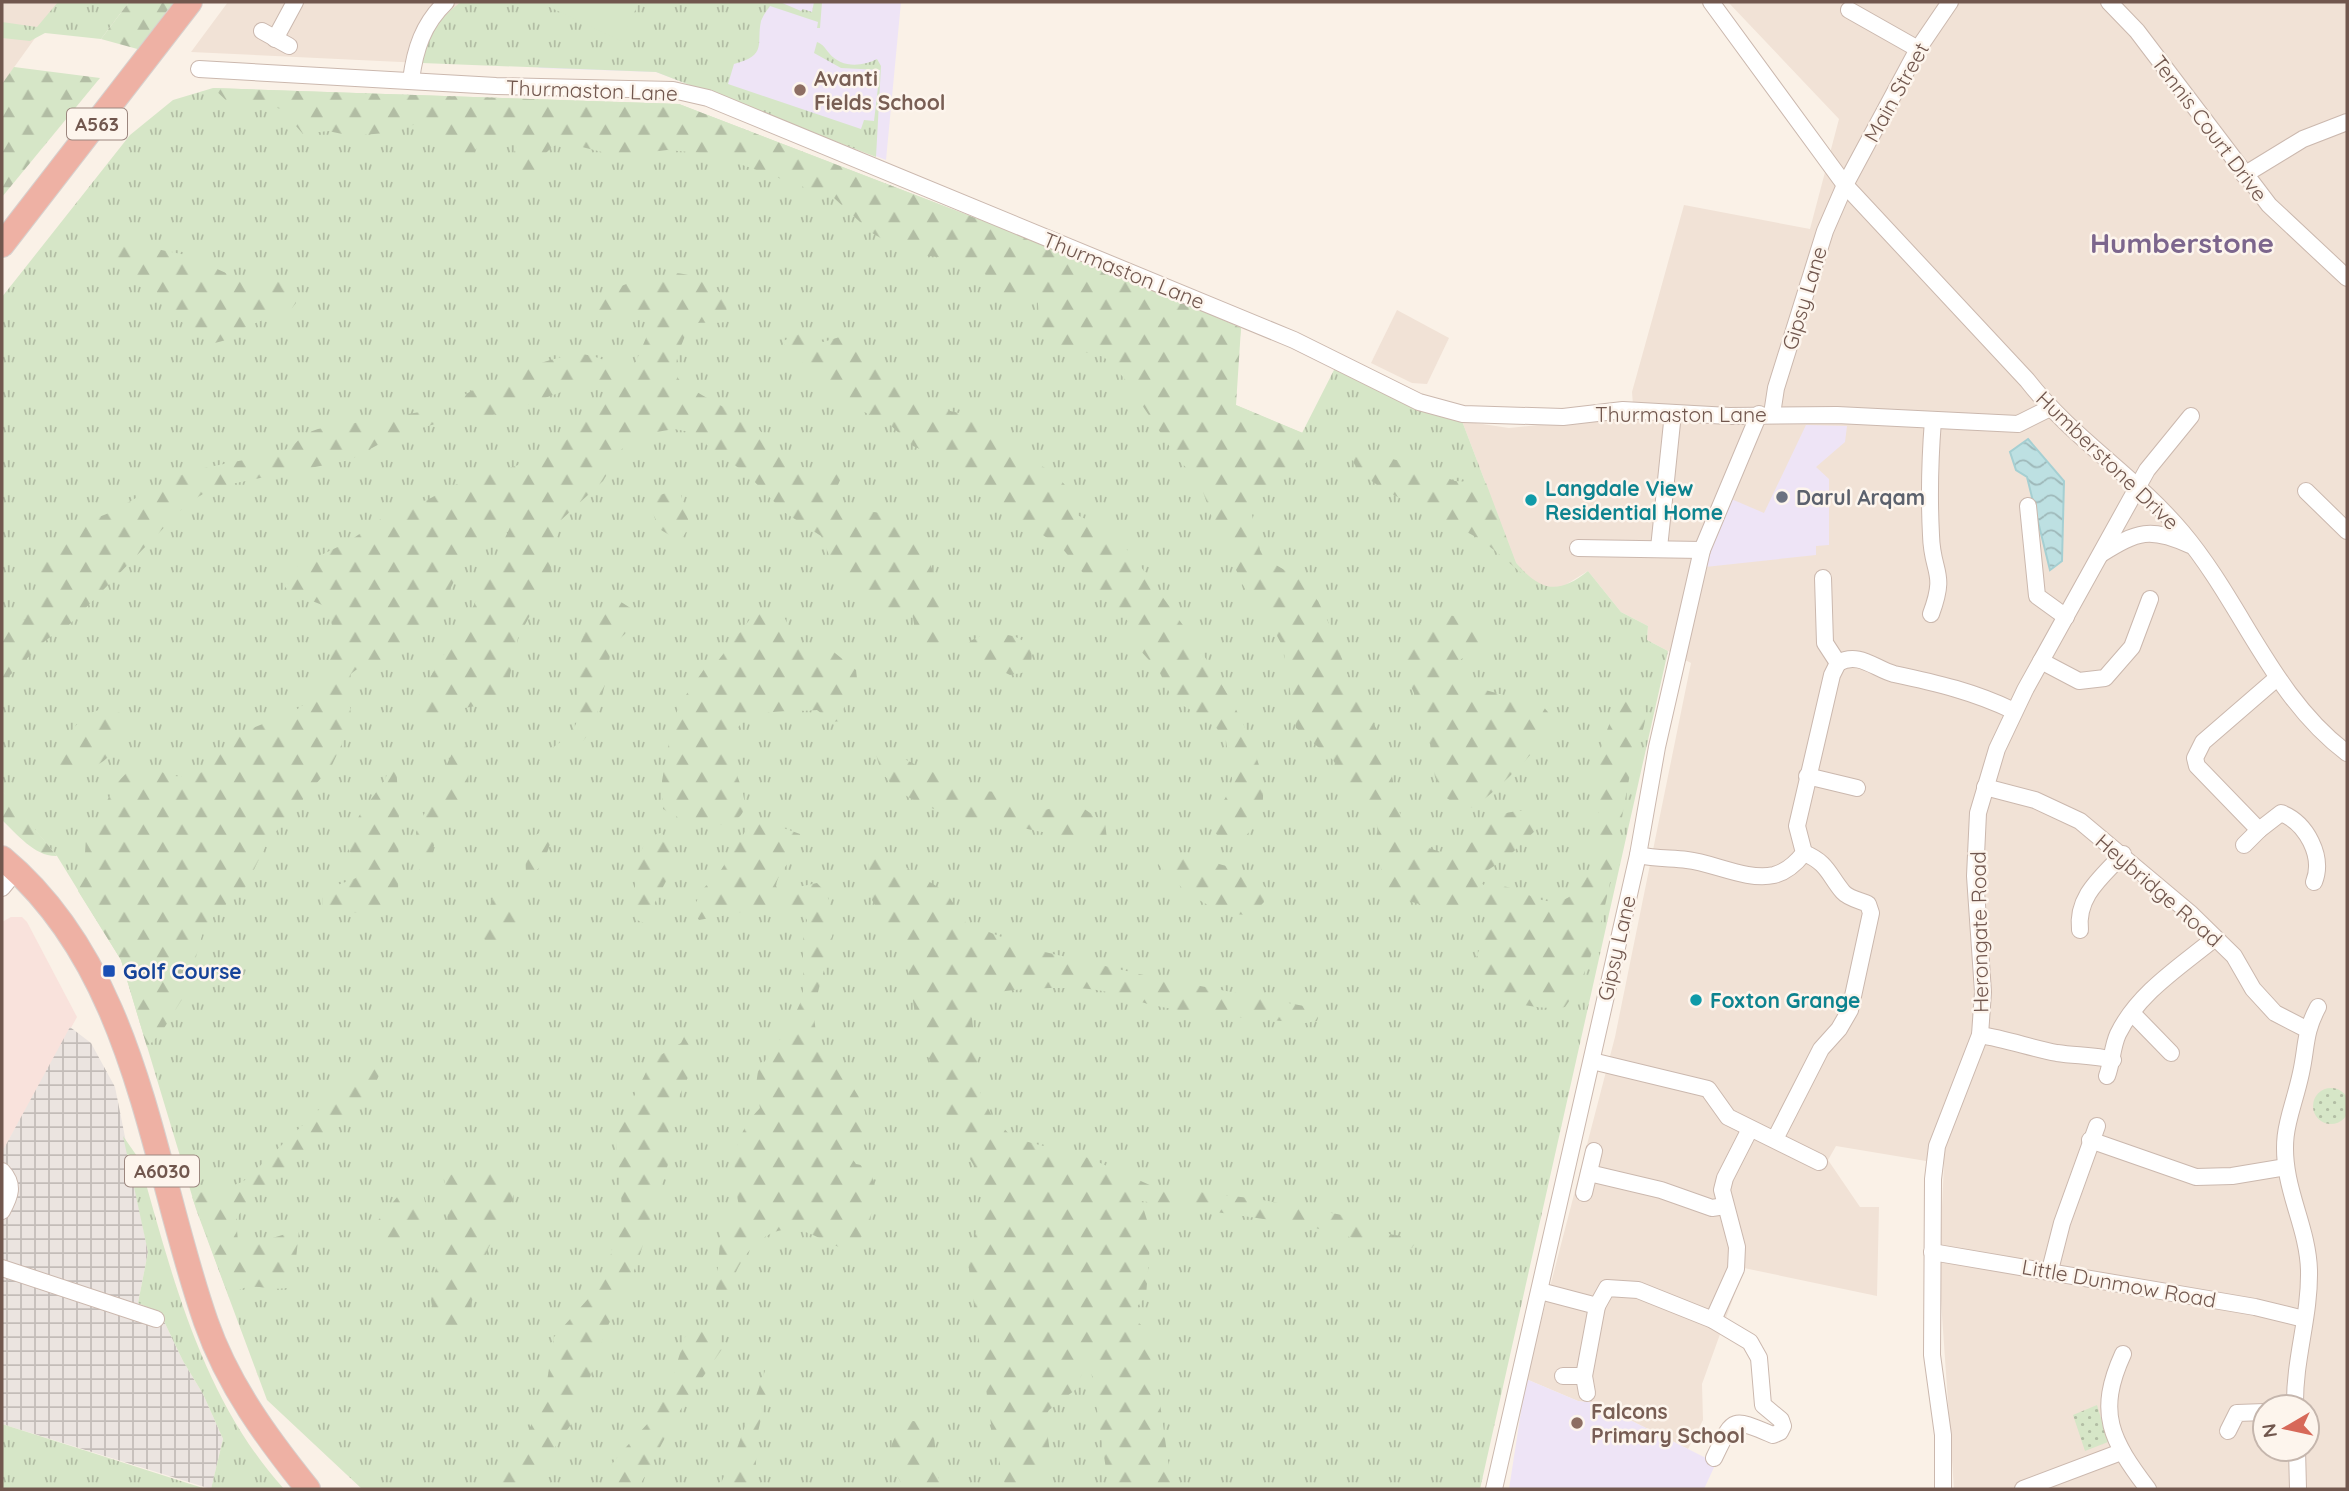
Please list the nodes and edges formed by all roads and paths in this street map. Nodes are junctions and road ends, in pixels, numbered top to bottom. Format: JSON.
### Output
{"nodes":[{"id":1,"x":190,"y":2,"type":"edge"},
{"id":2,"x":295,"y":2,"type":"edge"},
{"id":3,"x":446,"y":2,"type":"edge"},
{"id":4,"x":1712,"y":2,"type":"edge"},
{"id":5,"x":1950,"y":2,"type":"edge"},
{"id":6,"x":2109,"y":2,"type":"edge"},
{"id":7,"x":1849,"y":10,"type":"dead end"},
{"id":8,"x":275,"y":39,"type":"dead end"},
{"id":9,"x":1918,"y":49,"type":"junction"},
{"id":10,"x":199,"y":69,"type":"dead end"},
{"id":11,"x":411,"y":80,"type":"junction"},
{"id":12,"x":2347,"y":122,"type":"edge"},
{"id":13,"x":2244,"y":175,"type":"junction"},
{"id":14,"x":1845,"y":185,"type":"junction"},
{"id":15,"x":2,"y":245,"type":"edge"},
{"id":16,"x":2347,"y":278,"type":"edge"},
{"id":17,"x":2050,"y":408,"type":"junction"},
{"id":18,"x":1673,"y":413,"type":"junction"},
{"id":19,"x":1765,"y":414,"type":"junction"},
{"id":20,"x":2191,"y":416,"type":"dead end"},
{"id":21,"x":1933,"y":420,"type":"junction"},
{"id":22,"x":2138,"y":487,"type":"junction"},
{"id":23,"x":2306,"y":491,"type":"dead end"},
{"id":24,"x":2028,"y":506,"type":"dead end"},
{"id":25,"x":2347,"y":531,"type":"edge"},
{"id":26,"x":2192,"y":546,"type":"junction"},
{"id":27,"x":1578,"y":548,"type":"dead end"},
{"id":28,"x":1659,"y":548,"type":"junction"},
{"id":29,"x":1702,"y":550,"type":"junction"},
{"id":30,"x":2100,"y":555,"type":"junction"},
{"id":31,"x":1823,"y":578,"type":"dead end"},
{"id":32,"x":2150,"y":599,"type":"dead end"},
{"id":33,"x":1931,"y":614,"type":"dead end"},
{"id":34,"x":2066,"y":617,"type":"junction"},
{"id":35,"x":2041,"y":660,"type":"junction"},
{"id":36,"x":1838,"y":663,"type":"junction"},
{"id":37,"x":2277,"y":678,"type":"junction"},
{"id":38,"x":2014,"y":711,"type":"junction"},
{"id":39,"x":2347,"y":753,"type":"edge"},
{"id":40,"x":1807,"y":776,"type":"junction"},
{"id":41,"x":1986,"y":787,"type":"junction"},
{"id":42,"x":1857,"y":788,"type":"dead end"},
{"id":43,"x":2259,"y":830,"type":"junction"},
{"id":44,"x":2244,"y":845,"type":"dead end"},
{"id":45,"x":1804,"y":853,"type":"junction"},
{"id":46,"x":2123,"y":854,"type":"junction"},
{"id":47,"x":1639,"y":855,"type":"junction"},
{"id":48,"x":5,"y":867,"type":"edge"},
{"id":49,"x":2314,"y":882,"type":"dead end"},
{"id":50,"x":2080,"y":930,"type":"dead end"},
{"id":51,"x":2215,"y":938,"type":"junction"},
{"id":52,"x":2318,"y":1007,"type":"dead end"},
{"id":53,"x":2132,"y":1013,"type":"junction"},
{"id":54,"x":2306,"y":1029,"type":"junction"},
{"id":55,"x":1980,"y":1035,"type":"junction"},
{"id":56,"x":2171,"y":1052,"type":"dead end"},
{"id":57,"x":1592,"y":1060,"type":"junction"},
{"id":58,"x":2113,"y":1060,"type":"junction"},
{"id":59,"x":2108,"y":1076,"type":"dead end"},
{"id":60,"x":1750,"y":1129,"type":"junction"},
{"id":61,"x":1775,"y":1139,"type":"junction"},
{"id":62,"x":1594,"y":1151,"type":"dead end"},
{"id":63,"x":1819,"y":1162,"type":"dead end"},
{"id":64,"x":2286,"y":1167,"type":"junction"},
{"id":65,"x":2,"y":1171,"type":"edge"},
{"id":66,"x":1589,"y":1173,"type":"junction"},
{"id":67,"x":1584,"y":1193,"type":"dead end"},
{"id":68,"x":1725,"y":1206,"type":"junction"},
{"id":69,"x":2,"y":1211,"type":"edge"},
{"id":70,"x":1932,"y":1252,"type":"junction"},
{"id":71,"x":2,"y":1268,"type":"edge"},
{"id":72,"x":2050,"y":1270,"type":"junction"},
{"id":73,"x":1540,"y":1291,"type":"junction"},
{"id":74,"x":1597,"y":1306,"type":"junction"},
{"id":75,"x":156,"y":1319,"type":"dead end"},
{"id":76,"x":2304,"y":1319,"type":"junction"},
{"id":77,"x":1713,"y":1320,"type":"junction"},
{"id":78,"x":2123,"y":1354,"type":"dead end"},
{"id":79,"x":1563,"y":1376,"type":"dead end"},
{"id":80,"x":1584,"y":1376,"type":"junction"},
{"id":81,"x":1587,"y":1393,"type":"dead end"},
{"id":82,"x":2295,"y":1393,"type":"edge"},
{"id":83,"x":2251,"y":1412,"type":"edge"},
{"id":84,"x":2228,"y":1431,"type":"dead end"},
{"id":85,"x":2121,"y":1452,"type":"junction"},
{"id":86,"x":1714,"y":1458,"type":"dead end"},
{"id":87,"x":2297,"y":1463,"type":"edge"},
{"id":88,"x":308,"y":1489,"type":"edge"},
{"id":89,"x":1494,"y":1489,"type":"edge"},
{"id":90,"x":1943,"y":1489,"type":"edge"},
{"id":91,"x":2023,"y":1489,"type":"edge"},
{"id":92,"x":2148,"y":1489,"type":"edge"},
{"id":93,"x":2298,"y":1489,"type":"edge"}],
"edges":[{"from":1,"to":15,"type":"highway","number":"A563"},
{"from":2,"to":8,"type":"street"},
{"from":3,"to":11,"type":"street"},
{"from":4,"to":14,"type":"street","name":"Humberstone Drive"},
{"from":5,"to":9,"type":"street","name":"Main Street"},
{"from":6,"to":13,"type":"street","name":"Tennis Court Drive"},
{"from":7,"to":9,"type":"street"},
{"from":9,"to":14,"type":"street","name":"Main Street"},
{"from":10,"to":11,"type":"street","name":"Thurmaston Lane"},
{"from":11,"to":18,"type":"street","name":"Thurmaston Lane"},
{"from":12,"to":13,"type":"street"},
{"from":13,"to":16,"type":"street","name":"Tennis Court Drive"},
{"from":14,"to":17,"type":"street","name":"Humberstone Drive"},
{"from":14,"to":19,"type":"street","name":"Gipsy Lane"},
{"from":17,"to":21,"type":"street","name":"Thurmaston Lane"},
{"from":17,"to":22,"type":"street","name":"Humberstone Drive"},
{"from":18,"to":19,"type":"street","name":"Thurmaston Lane"},
{"from":18,"to":28,"type":"street"},
{"from":19,"to":21,"type":"street","name":"Thurmaston Lane"},
{"from":19,"to":29,"type":"street","name":"Gipsy Lane"},
{"from":20,"to":22,"type":"street","name":"Herongate Road"},
{"from":21,"to":33,"type":"street"},
{"from":22,"to":26,"type":"street","name":"Humberstone Drive"},
{"from":22,"to":30,"type":"street","name":"Herongate Road"},
{"from":23,"to":25,"type":"street"},
{"from":24,"to":34,"type":"street"},
{"from":26,"to":30,"type":"street"},
{"from":26,"to":37,"type":"street","name":"Humberstone Drive"},
{"from":27,"to":28,"type":"street"},
{"from":28,"to":29,"type":"street"},
{"from":29,"to":47,"type":"street","name":"Gipsy Lane"},
{"from":30,"to":34,"type":"street","name":"Herongate Road"},
{"from":31,"to":36,"type":"street"},
{"from":32,"to":35,"type":"street"},
{"from":34,"to":35,"type":"street","name":"Herongate Road"},
{"from":35,"to":38,"type":"street","name":"Herongate Road"},
{"from":36,"to":38,"type":"street"},
{"from":36,"to":40,"type":"street"},
{"from":37,"to":39,"type":"street","name":"Humberstone Drive"},
{"from":37,"to":43,"type":"street"},
{"from":38,"to":41,"type":"street","name":"Herongate Road"},
{"from":40,"to":42,"type":"street"},
{"from":40,"to":45,"type":"street"},
{"from":41,"to":46,"type":"street","name":"Heybridge Road"},
{"from":41,"to":55,"type":"street","name":"Herongate Road"},
{"from":43,"to":44,"type":"street"},
{"from":43,"to":49,"type":"street"},
{"from":45,"to":47,"type":"street"},
{"from":45,"to":61,"type":"street"},
{"from":46,"to":50,"type":"street"},
{"from":46,"to":51,"type":"street","name":"Heybridge Road"},
{"from":47,"to":57,"type":"street","name":"Gipsy Lane"},
{"from":48,"to":88,"type":"highway","number":"A6030"},
{"from":51,"to":53,"type":"street"},
{"from":51,"to":54,"type":"street","name":"Heybridge Road"},
{"from":52,"to":54,"type":"street"},
{"from":53,"to":56,"type":"street"},
{"from":53,"to":58,"type":"street"},
{"from":54,"to":64,"type":"street"},
{"from":55,"to":58,"type":"street"},
{"from":55,"to":70,"type":"street","name":"Herongate Road"},
{"from":57,"to":60,"type":"street"},
{"from":57,"to":73,"type":"street","name":"Gipsy Lane"},
{"from":58,"to":59,"type":"street"},
{"from":60,"to":61,"type":"street"},
{"from":60,"to":68,"type":"street"},
{"from":61,"to":63,"type":"street"},
{"from":62,"to":66,"type":"street"},
{"from":64,"to":72,"type":"street"},
{"from":64,"to":76,"type":"street"},
{"from":65,"to":69,"type":"street"},
{"from":66,"to":67,"type":"street"},
{"from":66,"to":68,"type":"street"},
{"from":68,"to":77,"type":"street"},
{"from":70,"to":72,"type":"street","name":"Little Dunmow Road"},
{"from":70,"to":90,"type":"street","name":"Herongate Road"},
{"from":71,"to":75,"type":"street"},
{"from":72,"to":76,"type":"street","name":"Little Dunmow Road"},
{"from":73,"to":74,"type":"street"},
{"from":73,"to":89,"type":"street","name":"Gipsy Lane"},
{"from":74,"to":77,"type":"street"},
{"from":74,"to":80,"type":"street"},
{"from":76,"to":82,"type":"street"},
{"from":77,"to":86,"type":"street"},
{"from":78,"to":85,"type":"street"},
{"from":79,"to":80,"type":"street"},
{"from":80,"to":81,"type":"street"},
{"from":83,"to":84,"type":"street"},
{"from":85,"to":91,"type":"street"},
{"from":85,"to":92,"type":"street"},
{"from":87,"to":93,"type":"street"}]}
